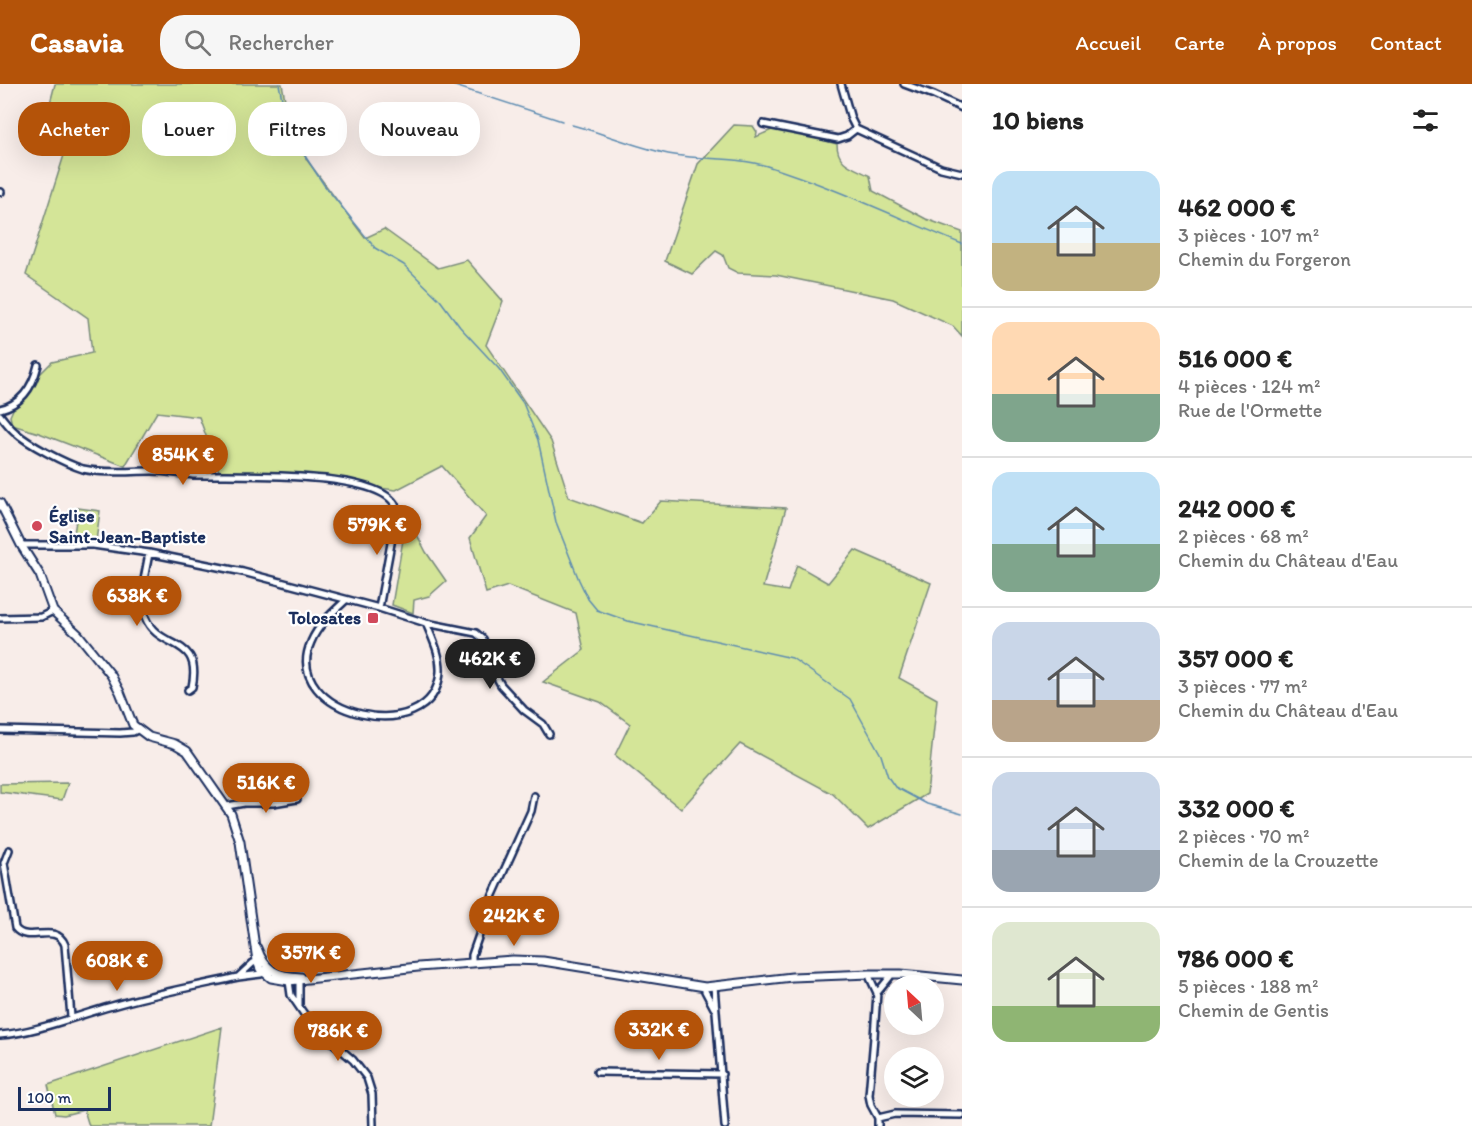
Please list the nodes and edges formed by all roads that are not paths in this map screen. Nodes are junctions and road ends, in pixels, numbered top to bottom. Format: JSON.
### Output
{"nodes":[{"id":1,"x":841,"y":84,"type":"edge"},
{"id":2,"x":904,"y":84,"type":"edge"},
{"id":3,"x":962,"y":108,"type":"edge"},
{"id":4,"x":763,"y":124,"type":"dead end"},
{"id":5,"x":856,"y":129,"type":"junction"},
{"id":6,"x":962,"y":173,"type":"edge"},
{"id":7,"x":38,"y":365,"type":"dead end"},
{"id":8,"x":0,"y":410,"type":"edge"},
{"id":9,"x":0,"y":415,"type":"edge"},
{"id":10,"x":0,"y":503,"type":"edge"},
{"id":11,"x":21,"y":545,"type":"junction"},
{"id":12,"x":149,"y":553,"type":"junction"},
{"id":13,"x":346,"y":600,"type":"junction"},
{"id":14,"x":379,"y":608,"type":"junction"},
{"id":15,"x":52,"y":612,"type":"junction"},
{"id":16,"x":0,"y":618,"type":"edge"},
{"id":17,"x":426,"y":623,"type":"junction"},
{"id":18,"x":188,"y":690,"type":"dead end"},
{"id":19,"x":0,"y":730,"type":"edge"},
{"id":20,"x":137,"y":730,"type":"junction"},
{"id":21,"x":549,"y":734,"type":"dead end"},
{"id":22,"x":534,"y":796,"type":"dead end"},
{"id":23,"x":297,"y":799,"type":"dead end"},
{"id":24,"x":227,"y":806,"type":"junction"},
{"id":25,"x":9,"y":850,"type":"dead end"},
{"id":26,"x":472,"y":962,"type":"junction"},
{"id":27,"x":262,"y":965,"type":"junction"},
{"id":28,"x":870,"y":974,"type":"junction"},
{"id":29,"x":890,"y":974,"type":"junction"},
{"id":30,"x":238,"y":977,"type":"junction"},
{"id":31,"x":294,"y":980,"type":"junction"},
{"id":32,"x":962,"y":980,"type":"edge"},
{"id":33,"x":714,"y":986,"type":"junction"},
{"id":34,"x":705,"y":987,"type":"junction"},
{"id":35,"x":878,"y":993,"type":"junction"},
{"id":36,"x":299,"y":1005,"type":"junction"},
{"id":37,"x":715,"y":1009,"type":"junction"},
{"id":38,"x":72,"y":1017,"type":"junction"},
{"id":39,"x":0,"y":1035,"type":"edge"},
{"id":40,"x":597,"y":1072,"type":"dead end"},
{"id":41,"x":722,"y":1074,"type":"junction"},
{"id":42,"x":962,"y":1115,"type":"edge"},
{"id":43,"x":878,"y":1118,"type":"junction"},
{"id":44,"x":373,"y":1126,"type":"edge"},
{"id":45,"x":725,"y":1126,"type":"edge"},
{"id":46,"x":878,"y":1126,"type":"edge"}],
"edges":[{"from":1,"to":5,"type":"street"},
{"from":2,"to":3,"type":"street"},
{"from":4,"to":5,"type":"street"},
{"from":5,"to":6,"type":"street"},
{"from":7,"to":8,"type":"street"},
{"from":9,"to":14,"type":"street"},
{"from":10,"to":11,"type":"street"},
{"from":11,"to":12,"type":"street"},
{"from":11,"to":15,"type":"street"},
{"from":12,"to":13,"type":"street"},
{"from":12,"to":18,"type":"street"},
{"from":13,"to":14,"type":"street"},
{"from":13,"to":17,"type":"street"},
{"from":14,"to":17,"type":"street"},
{"from":15,"to":16,"type":"street"},
{"from":15,"to":20,"type":"street"},
{"from":17,"to":21,"type":"street"},
{"from":19,"to":20,"type":"street"},
{"from":20,"to":24,"type":"street"},
{"from":22,"to":26,"type":"street"},
{"from":23,"to":24,"type":"street"},
{"from":24,"to":27,"type":"street"},
{"from":25,"to":38,"type":"street"},
{"from":26,"to":31,"type":"street"},
{"from":26,"to":34,"type":"street"},
{"from":27,"to":30,"type":"street"},
{"from":27,"to":30,"type":"street"},
{"from":27,"to":31,"type":"street"},
{"from":28,"to":29,"type":"street"},
{"from":28,"to":33,"type":"street"},
{"from":28,"to":35,"type":"street"},
{"from":29,"to":32,"type":"street"},
{"from":29,"to":35,"type":"street"},
{"from":30,"to":38,"type":"street"},
{"from":31,"to":36,"type":"street"},
{"from":31,"to":36,"type":"street"},
{"from":33,"to":34,"type":"street"},
{"from":33,"to":37,"type":"street"},
{"from":34,"to":37,"type":"street"},
{"from":35,"to":43,"type":"street"},
{"from":36,"to":44,"type":"street"},
{"from":37,"to":41,"type":"street"},
{"from":38,"to":39,"type":"street"},
{"from":40,"to":41,"type":"street"},
{"from":41,"to":45,"type":"street"},
{"from":42,"to":43,"type":"street"},
{"from":43,"to":46,"type":"street"}]}
